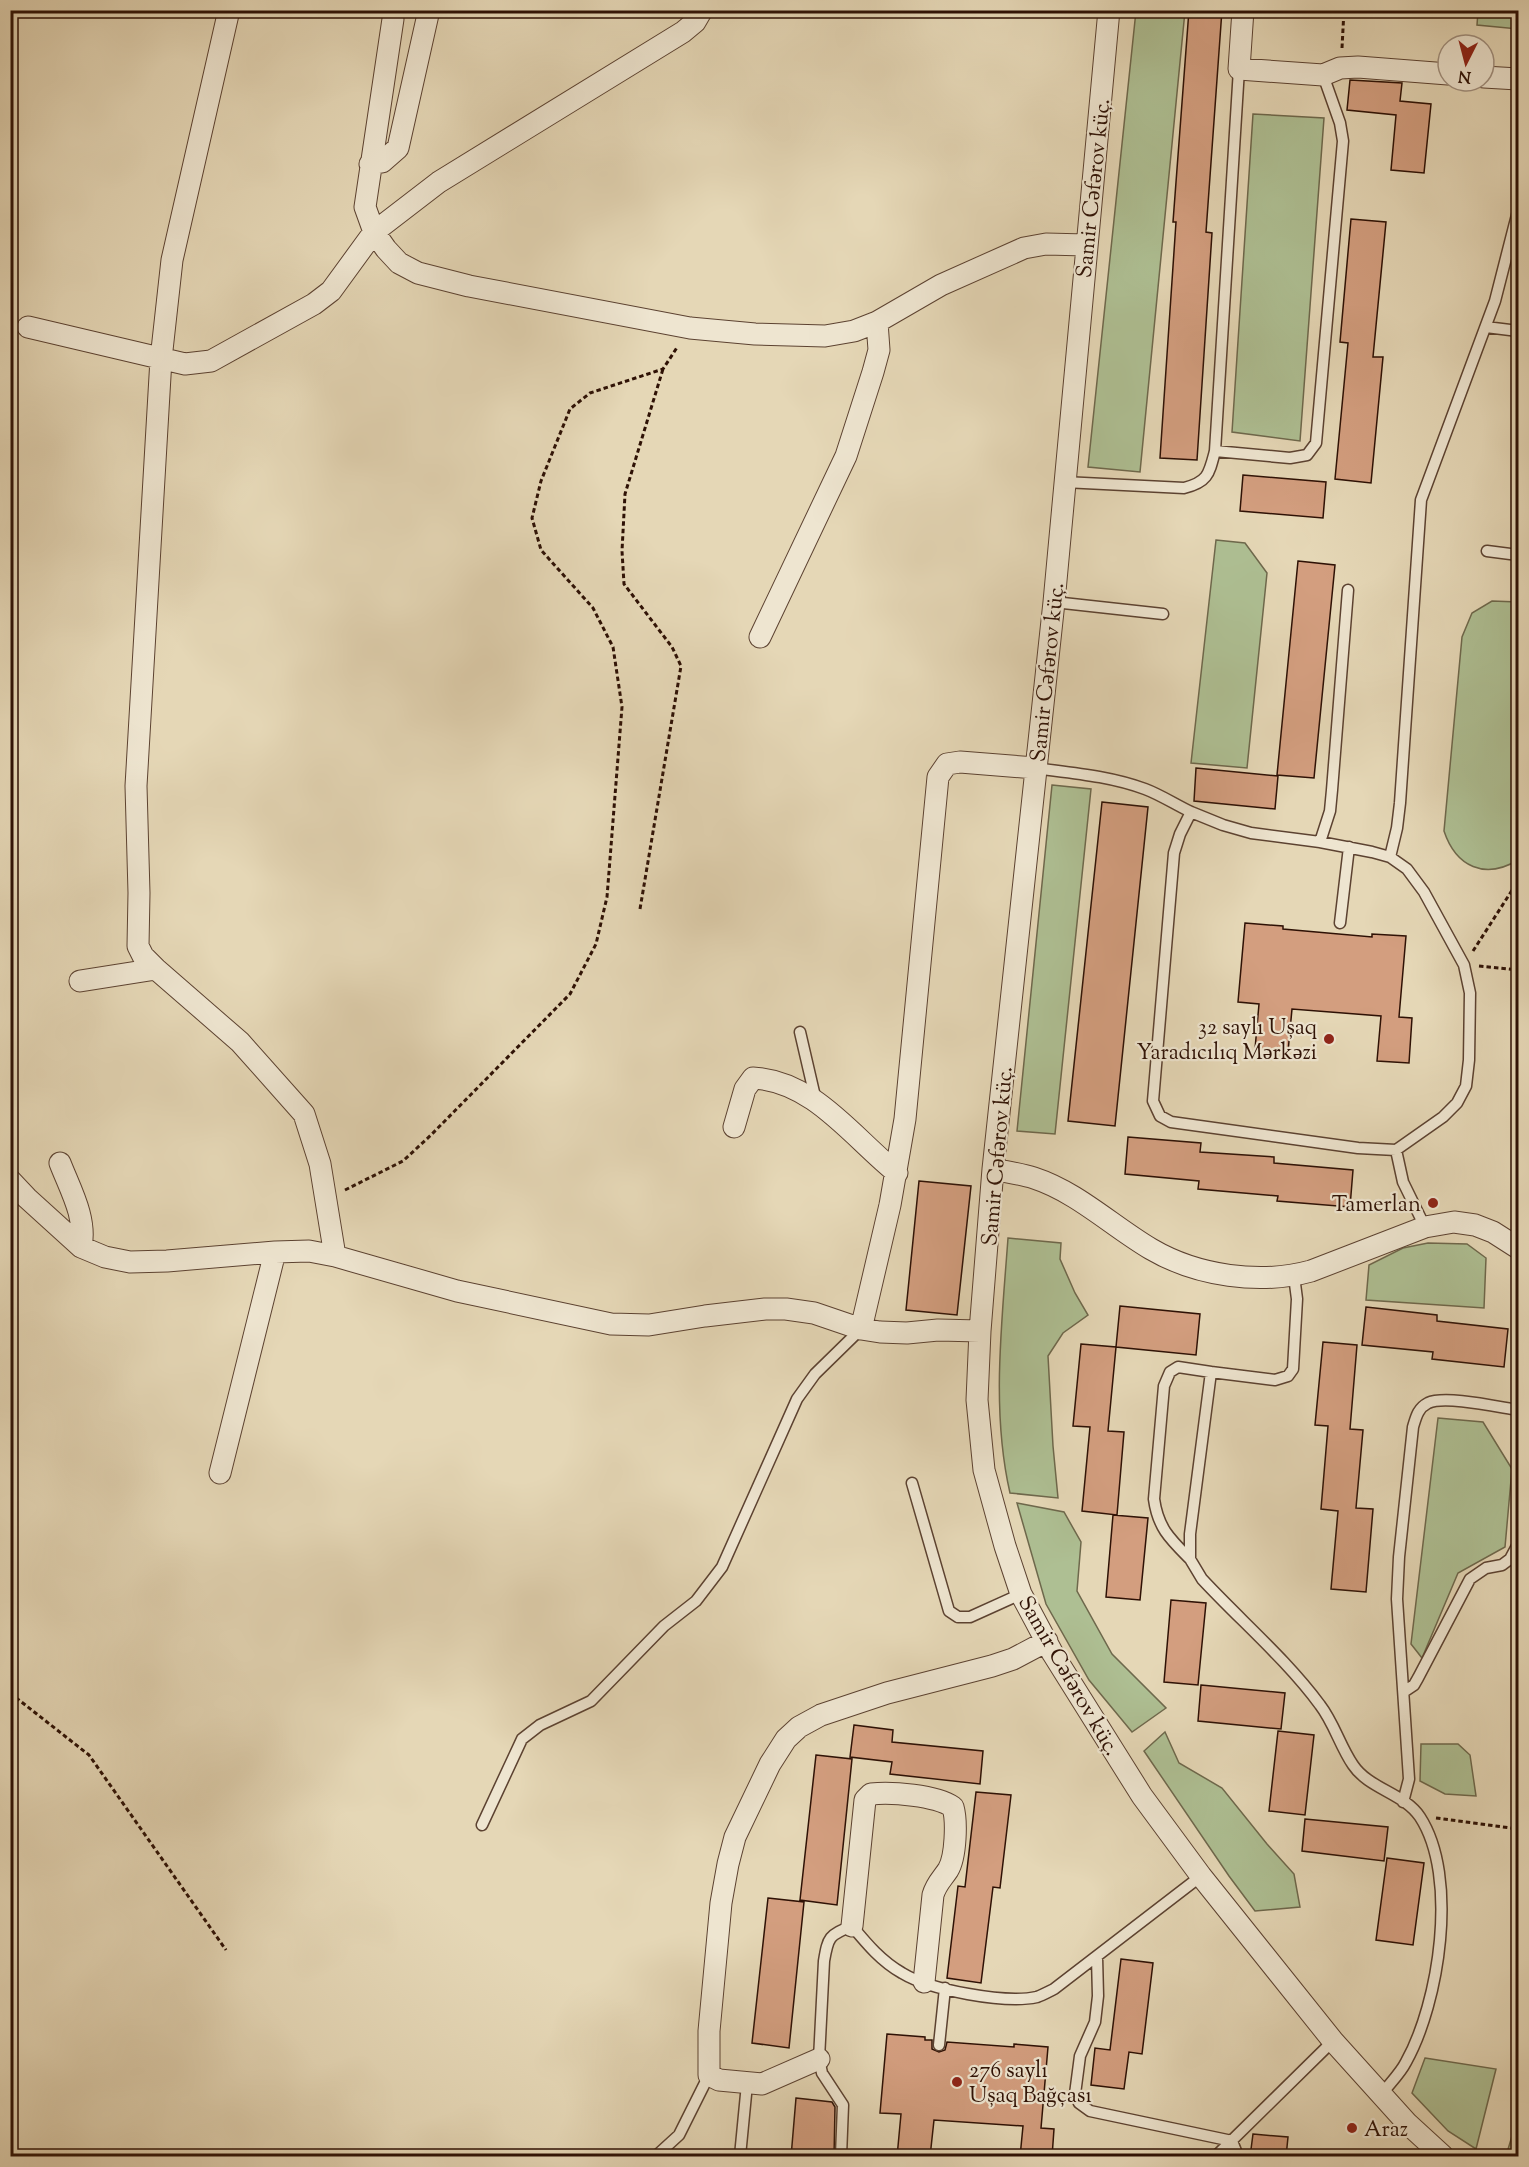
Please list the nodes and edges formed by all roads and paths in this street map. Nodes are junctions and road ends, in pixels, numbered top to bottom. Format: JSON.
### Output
{"nodes":[{"id":1,"x":229,"y":10,"type":"edge"},
{"id":2,"x":429,"y":10,"type":"edge"},
{"id":3,"x":702,"y":10,"type":"edge"},
{"id":4,"x":1109,"y":10,"type":"edge"},
{"id":5,"x":1243,"y":10,"type":"edge"},
{"id":6,"x":1344,"y":10,"type":"edge"},
{"id":7,"x":393,"y":19,"type":"dead end"},
{"id":8,"x":1239,"y":69,"type":"junction"},
{"id":9,"x":1332,"y":72,"type":"junction"},
{"id":10,"x":1436,"y":73,"type":"edge"},
{"id":11,"x":1496,"y":78,"type":"edge"},
{"id":12,"x":1518,"y":79,"type":"edge"},
{"id":13,"x":370,"y":164,"type":"junction"},
{"id":14,"x":1518,"y":211,"type":"edge"},
{"id":15,"x":374,"y":232,"type":"junction"},
{"id":16,"x":1086,"y":245,"type":"junction"},
{"id":17,"x":877,"y":322,"type":"junction"},
{"id":18,"x":28,"y":327,"type":"dead end"},
{"id":19,"x":1486,"y":327,"type":"junction"},
{"id":20,"x":690,"y":328,"type":"junction"},
{"id":21,"x":1518,"y":331,"type":"edge"},
{"id":22,"x":161,"y":359,"type":"junction"},
{"id":23,"x":663,"y":369,"type":"junction"},
{"id":24,"x":1215,"y":451,"type":"junction"},
{"id":25,"x":1064,"y":482,"type":"junction"},
{"id":26,"x":1487,"y":551,"type":"dead end"},
{"id":27,"x":1518,"y":555,"type":"edge"},
{"id":28,"x":1348,"y":590,"type":"dead end"},
{"id":29,"x":1054,"y":602,"type":"junction"},
{"id":30,"x":1163,"y":614,"type":"dead end"},
{"id":31,"x":759,"y":637,"type":"dead end"},
{"id":32,"x":1035,"y":768,"type":"junction"},
{"id":33,"x":1191,"y":812,"type":"junction"},
{"id":34,"x":1320,"y":842,"type":"junction"},
{"id":35,"x":1349,"y":847,"type":"junction"},
{"id":36,"x":1390,"y":857,"type":"junction"},
{"id":37,"x":1518,"y":881,"type":"edge"},
{"id":38,"x":640,"y":909,"type":"dead end"},
{"id":39,"x":1340,"y":923,"type":"dead end"},
{"id":40,"x":1464,"y":965,"type":"junction"},
{"id":41,"x":156,"y":969,"type":"junction"},
{"id":42,"x":1518,"y":970,"type":"edge"},
{"id":43,"x":80,"y":981,"type":"dead end"},
{"id":44,"x":800,"y":1032,"type":"dead end"},
{"id":45,"x":816,"y":1101,"type":"junction"},
{"id":46,"x":734,"y":1126,"type":"dead end"},
{"id":47,"x":1396,"y":1150,"type":"junction"},
{"id":48,"x":60,"y":1163,"type":"dead end"},
{"id":49,"x":993,"y":1169,"type":"junction"},
{"id":50,"x":897,"y":1173,"type":"junction"},
{"id":51,"x":10,"y":1180,"type":"edge"},
{"id":52,"x":327,"y":1199,"type":"junction"},
{"id":53,"x":1425,"y":1227,"type":"junction"},
{"id":54,"x":81,"y":1247,"type":"junction"},
{"id":55,"x":1518,"y":1248,"type":"edge"},
{"id":56,"x":275,"y":1252,"type":"junction"},
{"id":57,"x":335,"y":1256,"type":"junction"},
{"id":58,"x":1294,"y":1276,"type":"junction"},
{"id":59,"x":861,"y":1329,"type":"junction"},
{"id":60,"x":980,"y":1331,"type":"junction"},
{"id":61,"x":1211,"y":1372,"type":"junction"},
{"id":62,"x":1518,"y":1410,"type":"edge"},
{"id":63,"x":220,"y":1473,"type":"dead end"},
{"id":64,"x":912,"y":1483,"type":"dead end"},
{"id":65,"x":1518,"y":1544,"type":"edge"},
{"id":66,"x":1190,"y":1559,"type":"junction"},
{"id":67,"x":1021,"y":1594,"type":"junction"},
{"id":68,"x":1047,"y":1641,"type":"junction"},
{"id":69,"x":1405,"y":1691,"type":"junction"},
{"id":70,"x":10,"y":1693,"type":"edge"},
{"id":71,"x":1403,"y":1802,"type":"junction"},
{"id":72,"x":1419,"y":1816,"type":"junction"},
{"id":73,"x":482,"y":1825,"type":"dead end"},
{"id":74,"x":1518,"y":1828,"type":"edge"},
{"id":75,"x":1201,"y":1876,"type":"junction"},
{"id":76,"x":852,"y":1926,"type":"junction"},
{"id":77,"x":226,"y":1950,"type":"dead end"},
{"id":78,"x":1097,"y":1957,"type":"junction"},
{"id":79,"x":924,"y":1982,"type":"junction"},
{"id":80,"x":945,"y":1988,"type":"junction"},
{"id":81,"x":1333,"y":2041,"type":"junction"},
{"id":82,"x":939,"y":2045,"type":"dead end"},
{"id":83,"x":819,"y":2059,"type":"junction"},
{"id":84,"x":710,"y":2075,"type":"junction"},
{"id":85,"x":747,"y":2084,"type":"junction"},
{"id":86,"x":1381,"y":2095,"type":"junction"},
{"id":87,"x":1232,"y":2141,"type":"junction"},
{"id":88,"x":656,"y":2157,"type":"edge"},
{"id":89,"x":740,"y":2157,"type":"edge"},
{"id":90,"x":841,"y":2157,"type":"edge"},
{"id":91,"x":1216,"y":2157,"type":"edge"},
{"id":92,"x":1238,"y":2157,"type":"edge"},
{"id":93,"x":1443,"y":2157,"type":"edge"}],
"edges":[{"from":1,"to":22,"type":"street"},
{"from":2,"to":13,"type":"street"},
{"from":3,"to":15,"type":"street"},
{"from":4,"to":16,"type":"street","name":"Samir Cəfərov küç."},
{"from":5,"to":8,"type":"street"},
{"from":6,"to":9,"type":"path"},
{"from":7,"to":13,"type":"street"},
{"from":8,"to":9,"type":"street"},
{"from":8,"to":24,"type":"lane"},
{"from":9,"to":10,"type":"street"},
{"from":9,"to":24,"type":"lane"},
{"from":11,"to":12,"type":"street"},
{"from":13,"to":15,"type":"street"},
{"from":14,"to":19,"type":"lane"},
{"from":15,"to":20,"type":"street"},
{"from":15,"to":22,"type":"street"},
{"from":16,"to":17,"type":"street"},
{"from":16,"to":25,"type":"street","name":"Samir Cəfərov küç."},
{"from":17,"to":20,"type":"street"},
{"from":17,"to":31,"type":"street"},
{"from":18,"to":22,"type":"street"},
{"from":19,"to":21,"type":"lane"},
{"from":19,"to":36,"type":"lane"},
{"from":20,"to":23,"type":"path"},
{"from":22,"to":41,"type":"street"},
{"from":23,"to":38,"type":"path"},
{"from":23,"to":52,"type":"path"},
{"from":24,"to":25,"type":"lane"},
{"from":25,"to":29,"type":"street","name":"Samir Cəfərov küç."},
{"from":26,"to":27,"type":"lane"},
{"from":28,"to":34,"type":"lane"},
{"from":29,"to":30,"type":"lane"},
{"from":29,"to":32,"type":"street","name":"Samir Cəfərov küç."},
{"from":32,"to":33,"type":"lane"},
{"from":32,"to":49,"type":"street","name":"Samir Cəfərov küç."},
{"from":32,"to":50,"type":"street"},
{"from":33,"to":34,"type":"lane"},
{"from":33,"to":47,"type":"lane"},
{"from":34,"to":35,"type":"lane"},
{"from":35,"to":36,"type":"lane"},
{"from":35,"to":39,"type":"lane"},
{"from":36,"to":40,"type":"lane"},
{"from":37,"to":40,"type":"path"},
{"from":40,"to":42,"type":"path"},
{"from":40,"to":47,"type":"lane"},
{"from":41,"to":43,"type":"street"},
{"from":41,"to":52,"type":"street"},
{"from":44,"to":45,"type":"lane"},
{"from":45,"to":46,"type":"street"},
{"from":45,"to":50,"type":"street"},
{"from":47,"to":53,"type":"lane"},
{"from":48,"to":54,"type":"street"},
{"from":49,"to":58,"type":"street"},
{"from":49,"to":60,"type":"street","name":"Samir Cəfərov küç."},
{"from":50,"to":59,"type":"street"},
{"from":51,"to":54,"type":"street"},
{"from":52,"to":57,"type":"street"},
{"from":53,"to":55,"type":"street"},
{"from":53,"to":58,"type":"street"},
{"from":54,"to":56,"type":"street"},
{"from":56,"to":57,"type":"street"},
{"from":56,"to":63,"type":"street"},
{"from":57,"to":59,"type":"street"},
{"from":58,"to":61,"type":"lane"},
{"from":59,"to":60,"type":"street"},
{"from":59,"to":73,"type":"lane"},
{"from":60,"to":67,"type":"street","name":"Samir Cəfərov küç."},
{"from":61,"to":66,"type":"lane"},
{"from":61,"to":66,"type":"lane"},
{"from":62,"to":69,"type":"lane"},
{"from":64,"to":67,"type":"lane"},
{"from":65,"to":69,"type":"lane"},
{"from":66,"to":71,"type":"lane"},
{"from":67,"to":68,"type":"street","name":"Samir Cəfərov küç."},
{"from":68,"to":75,"type":"street","name":"Samir Cəfərov küç."},
{"from":68,"to":84,"type":"street"},
{"from":69,"to":71,"type":"lane"},
{"from":70,"to":77,"type":"path"},
{"from":71,"to":72,"type":"lane"},
{"from":72,"to":74,"type":"path"},
{"from":72,"to":86,"type":"lane"},
{"from":75,"to":78,"type":"lane"},
{"from":75,"to":81,"type":"street","name":"Samir Cəfərov küç."},
{"from":76,"to":79,"type":"lane"},
{"from":76,"to":79,"type":"street"},
{"from":76,"to":83,"type":"lane"},
{"from":78,"to":80,"type":"lane"},
{"from":78,"to":87,"type":"lane"},
{"from":79,"to":80,"type":"lane"},
{"from":80,"to":82,"type":"lane"},
{"from":81,"to":86,"type":"street","name":"Samir Cəfərov küç."},
{"from":81,"to":87,"type":"lane"},
{"from":83,"to":85,"type":"street"},
{"from":83,"to":90,"type":"lane"},
{"from":84,"to":85,"type":"street"},
{"from":84,"to":88,"type":"lane"},
{"from":85,"to":89,"type":"lane"},
{"from":86,"to":93,"type":"street","name":"Samir Cəfərov küç."},
{"from":87,"to":91,"type":"lane"},
{"from":87,"to":92,"type":"lane"}]}
